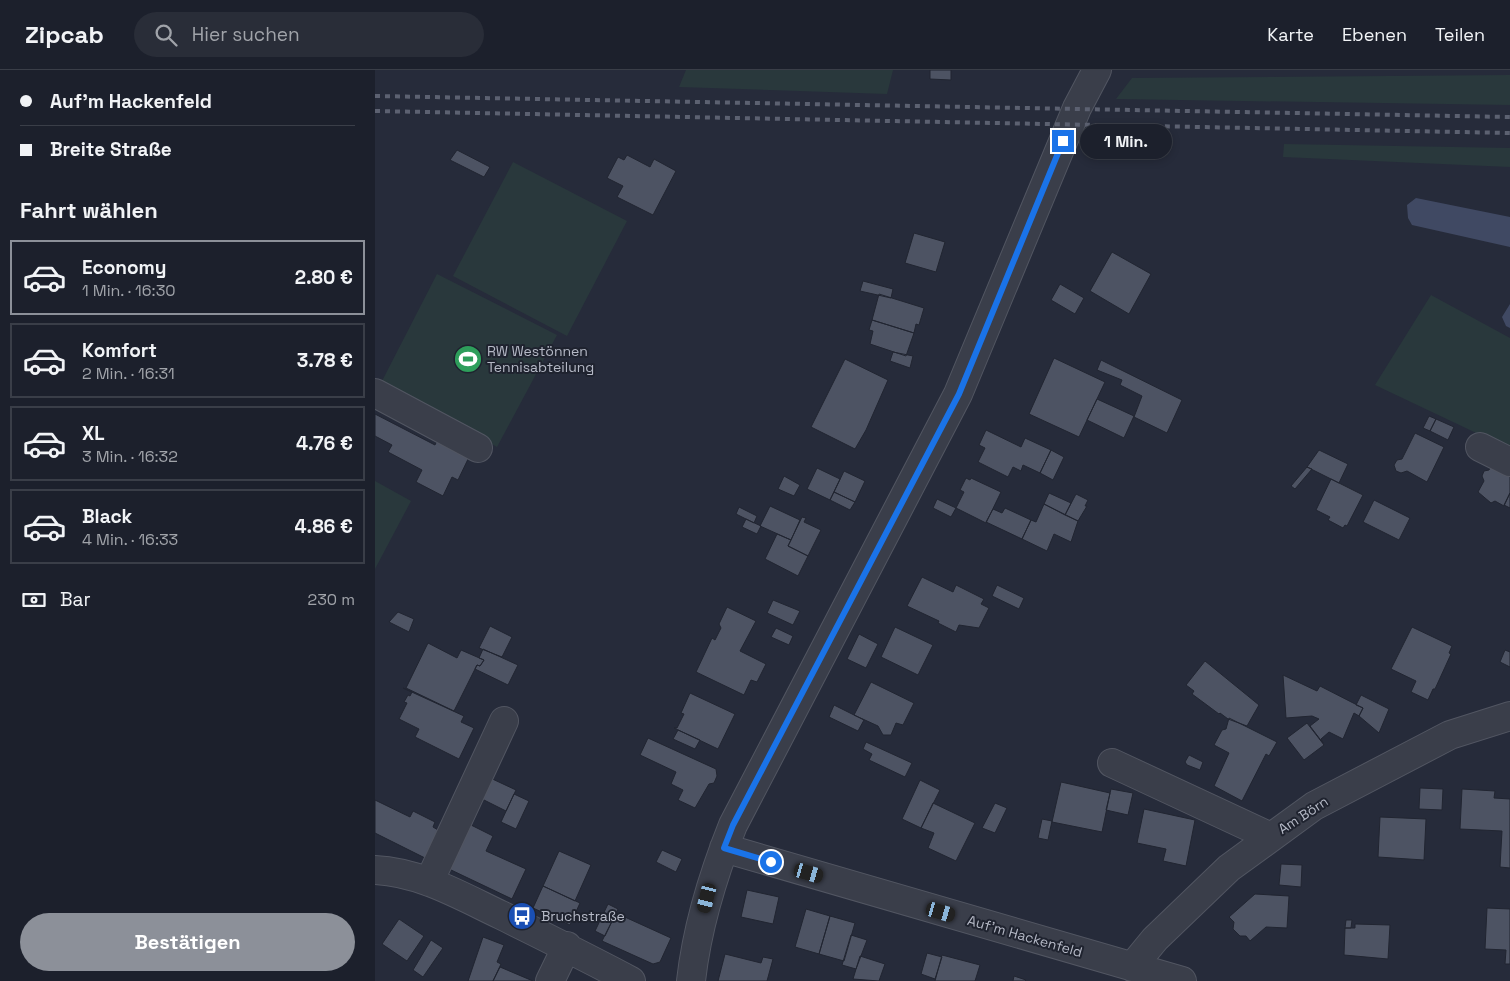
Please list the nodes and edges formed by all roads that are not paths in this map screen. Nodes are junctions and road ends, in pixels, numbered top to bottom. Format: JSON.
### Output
{"nodes":[{"id":1,"x":1097,"y":70,"type":"edge"},
{"id":2,"x":375,"y":393,"type":"edge"},
{"id":3,"x":1481,"y":447,"type":"dead end"},
{"id":4,"x":478,"y":448,"type":"dead end"},
{"id":5,"x":1510,"y":462,"type":"edge"},
{"id":6,"x":1510,"y":716,"type":"edge"},
{"id":7,"x":504,"y":721,"type":"dead end"},
{"id":8,"x":1112,"y":763,"type":"dead end"},
{"id":9,"x":1271,"y":837,"type":"junction"},
{"id":10,"x":724,"y":848,"type":"junction"},
{"id":11,"x":375,"y":870,"type":"edge"},
{"id":12,"x":429,"y":882,"type":"junction"},
{"id":13,"x":567,"y":946,"type":"junction"},
{"id":14,"x":1132,"y":968,"type":"junction"},
{"id":15,"x":550,"y":981,"type":"edge"},
{"id":16,"x":631,"y":981,"type":"edge"},
{"id":17,"x":691,"y":981,"type":"edge"},
{"id":18,"x":1182,"y":981,"type":"edge"}],
"edges":[{"from":1,"to":10,"type":"street"},
{"from":2,"to":4,"type":"street"},
{"from":3,"to":5,"type":"street"},
{"from":6,"to":9,"type":"street","name":"Am Börn"},
{"from":7,"to":12,"type":"street"},
{"from":8,"to":9,"type":"street"},
{"from":9,"to":14,"type":"street","name":"Am Börn"},
{"from":10,"to":14,"type":"street","name":"Auf'm Hackenfeld"},
{"from":10,"to":17,"type":"street"},
{"from":11,"to":12,"type":"street"},
{"from":12,"to":13,"type":"street"},
{"from":13,"to":15,"type":"street"},
{"from":13,"to":16,"type":"street"},
{"from":14,"to":18,"type":"street","name":"Auf'm Hackenfeld"}]}
